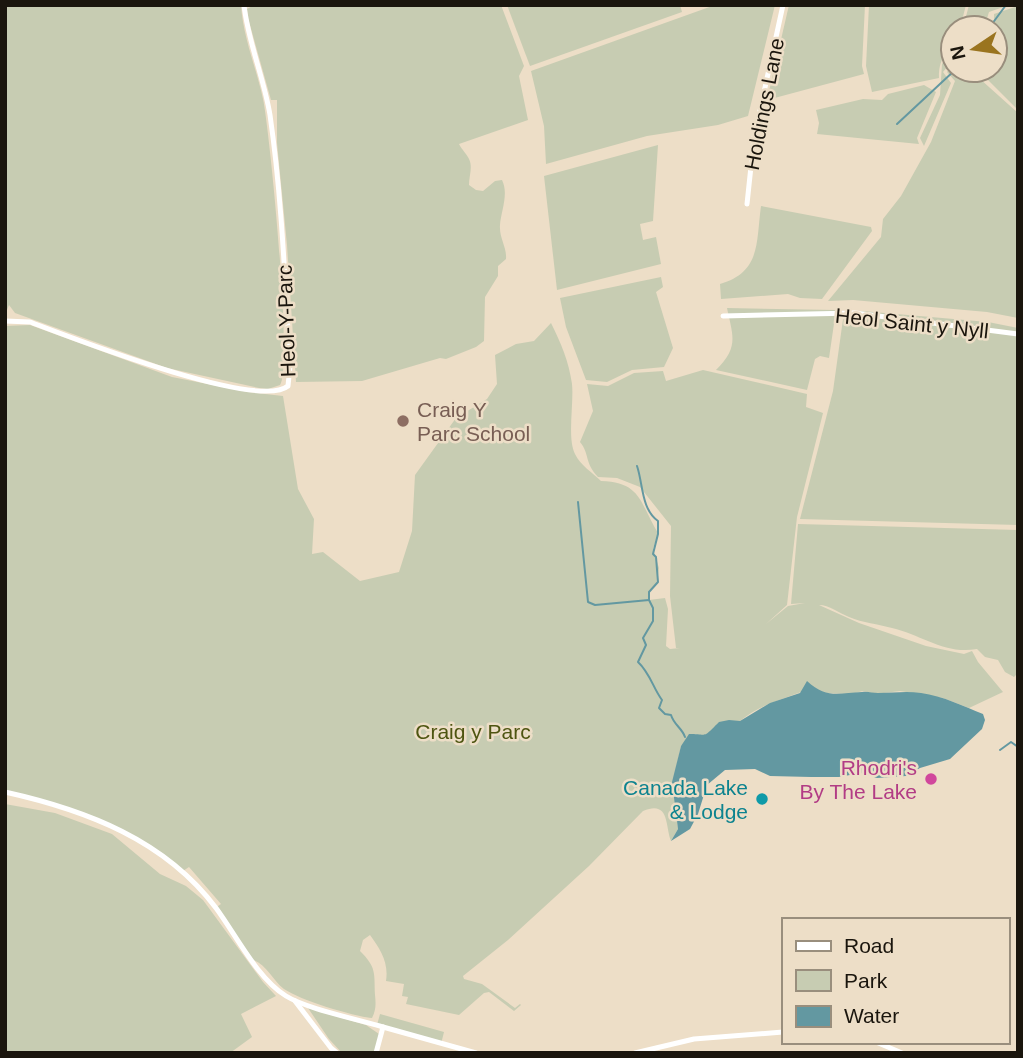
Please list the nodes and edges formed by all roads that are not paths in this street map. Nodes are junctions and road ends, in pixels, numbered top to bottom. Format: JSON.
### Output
{"nodes":[{"id":1,"x":244,"y":5,"type":"edge"},
{"id":2,"x":783,"y":5,"type":"edge"},
{"id":3,"x":747,"y":204,"type":"dead end"},
{"id":4,"x":723,"y":316,"type":"dead end"},
{"id":5,"x":5,"y":321,"type":"edge"},
{"id":6,"x":1018,"y":334,"type":"edge"},
{"id":7,"x":5,"y":792,"type":"edge"},
{"id":8,"x":295,"y":1001,"type":"junction"},
{"id":9,"x":383,"y":1027,"type":"junction"},
{"id":10,"x":782,"y":1032,"type":"edge"},
{"id":11,"x":881,"y":1044,"type":"edge"},
{"id":12,"x":337,"y":1053,"type":"edge"},
{"id":13,"x":376,"y":1053,"type":"edge"},
{"id":14,"x":475,"y":1053,"type":"edge"},
{"id":15,"x":635,"y":1053,"type":"edge"},
{"id":16,"x":902,"y":1053,"type":"edge"}],
"edges":[{"from":1,"to":5,"type":"street","name":"Heol-Y-Parc"},
{"from":2,"to":3,"type":"street","name":"Holdings Lane"},
{"from":4,"to":6,"type":"street","name":"Heol Saint y Nyll"},
{"from":7,"to":8,"type":"street"},
{"from":8,"to":9,"type":"street"},
{"from":8,"to":12,"type":"street"},
{"from":9,"to":13,"type":"street"},
{"from":9,"to":14,"type":"street"},
{"from":10,"to":15,"type":"street"},
{"from":11,"to":16,"type":"street"}]}
